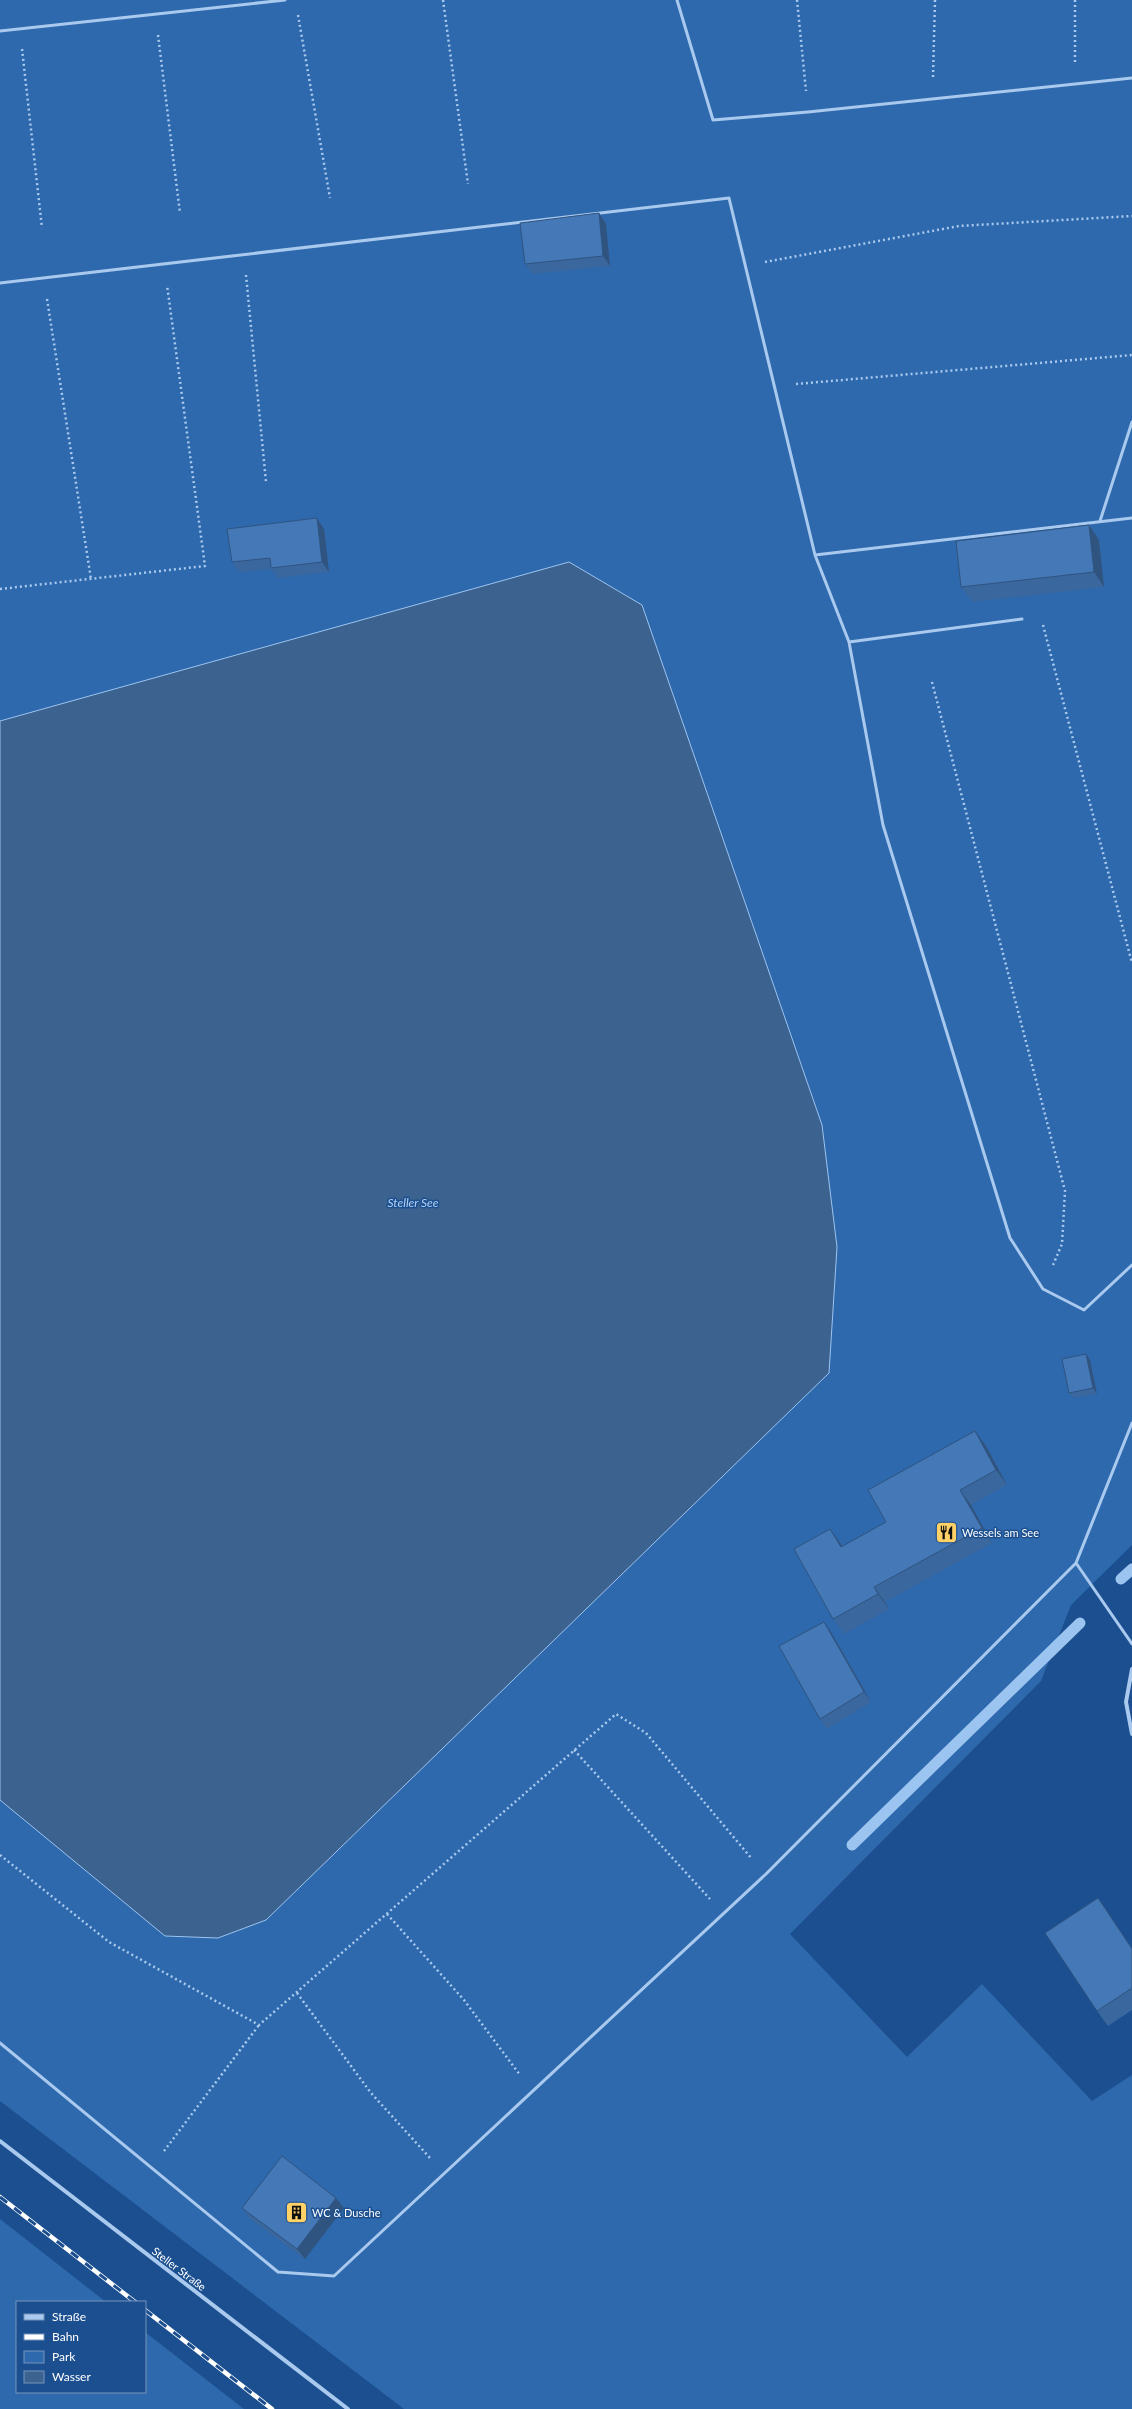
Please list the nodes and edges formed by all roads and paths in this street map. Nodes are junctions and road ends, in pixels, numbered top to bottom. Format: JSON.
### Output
{"nodes":[{"id":1,"x":285,"y":0,"type":"edge"},
{"id":2,"x":443,"y":0,"type":"edge"},
{"id":3,"x":677,"y":0,"type":"edge"},
{"id":4,"x":797,"y":0,"type":"edge"},
{"id":5,"x":935,"y":0,"type":"edge"},
{"id":6,"x":1075,"y":0,"type":"edge"},
{"id":7,"x":297,"y":8,"type":"dead end"},
{"id":8,"x":156,"y":14,"type":"junction"},
{"id":9,"x":20,"y":30,"type":"junction"},
{"id":10,"x":0,"y":32,"type":"edge"},
{"id":11,"x":1132,"y":78,"type":"edge"},
{"id":12,"x":1076,"y":83,"type":"junction"},
{"id":13,"x":933,"y":99,"type":"junction"},
{"id":14,"x":808,"y":112,"type":"junction"},
{"id":15,"x":468,"y":184,"type":"dead end"},
{"id":16,"x":330,"y":198,"type":"dead end"},
{"id":17,"x":180,"y":213,"type":"dead end"},
{"id":18,"x":1132,"y":216,"type":"edge"},
{"id":19,"x":42,"y":228,"type":"dead end"},
{"id":20,"x":244,"y":256,"type":"junction"},
{"id":21,"x":165,"y":265,"type":"junction"},
{"id":22,"x":745,"y":266,"type":"junction"},
{"id":23,"x":44,"y":278,"type":"junction"},
{"id":24,"x":0,"y":283,"type":"edge"},
{"id":25,"x":1132,"y":355,"type":"edge"},
{"id":26,"x":773,"y":386,"type":"junction"},
{"id":27,"x":1132,"y":422,"type":"edge"},
{"id":28,"x":266,"y":482,"type":"dead end"},
{"id":29,"x":1132,"y":518,"type":"edge"},
{"id":30,"x":1100,"y":521,"type":"junction"},
{"id":31,"x":814,"y":555,"type":"junction"},
{"id":32,"x":92,"y":579,"type":"junction"},
{"id":33,"x":0,"y":589,"type":"edge"},
{"id":34,"x":1022,"y":618,"type":"joint"},
{"id":35,"x":849,"y":642,"type":"junction"},
{"id":36,"x":932,"y":682,"type":"dead end"},
{"id":37,"x":1132,"y":963,"type":"edge"},
{"id":38,"x":1132,"y":1265,"type":"edge"},
{"id":39,"x":1043,"y":1289,"type":"junction"},
{"id":40,"x":1132,"y":1423,"type":"edge"},
{"id":41,"x":1076,"y":1563,"type":"junction"},
{"id":42,"x":1132,"y":1644,"type":"edge"},
{"id":43,"x":1132,"y":1669,"type":"edge"},
{"id":44,"x":1132,"y":1734,"type":"edge"},
{"id":45,"x":574,"y":1750,"type":"junction"},
{"id":46,"x":0,"y":1855,"type":"edge"},
{"id":47,"x":766,"y":1874,"type":"junction"},
{"id":48,"x":387,"y":1914,"type":"junction"},
{"id":49,"x":724,"y":1914,"type":"junction"},
{"id":50,"x":297,"y":1992,"type":"junction"},
{"id":51,"x":259,"y":2025,"type":"junction"},
{"id":52,"x":0,"y":2043,"type":"edge"},
{"id":53,"x":532,"y":2092,"type":"junction"},
{"id":54,"x":0,"y":2142,"type":"edge"},
{"id":55,"x":151,"y":2167,"type":"junction"},
{"id":56,"x":444,"y":2173,"type":"junction"},
{"id":57,"x":348,"y":2409,"type":"edge"}],
"edges":[{"from":1,"to":8,"type":"lane"},
{"from":2,"to":15,"type":"path"},
{"from":3,"to":14,"type":"lane"},
{"from":4,"to":14,"type":"path"},
{"from":5,"to":13,"type":"path"},
{"from":6,"to":12,"type":"path"},
{"from":7,"to":16,"type":"path"},
{"from":8,"to":9,"type":"lane"},
{"from":8,"to":17,"type":"path"},
{"from":9,"to":10,"type":"lane"},
{"from":9,"to":19,"type":"path"},
{"from":11,"to":12,"type":"lane"},
{"from":12,"to":13,"type":"lane"},
{"from":13,"to":14,"type":"lane"},
{"from":18,"to":22,"type":"path"},
{"from":20,"to":21,"type":"lane"},
{"from":20,"to":22,"type":"lane"},
{"from":20,"to":28,"type":"path"},
{"from":21,"to":23,"type":"lane"},
{"from":21,"to":32,"type":"path"},
{"from":22,"to":26,"type":"lane"},
{"from":23,"to":24,"type":"lane"},
{"from":23,"to":32,"type":"path"},
{"from":25,"to":26,"type":"path"},
{"from":26,"to":31,"type":"lane"},
{"from":27,"to":30,"type":"lane"},
{"from":29,"to":30,"type":"lane"},
{"from":30,"to":31,"type":"lane"},
{"from":31,"to":35,"type":"lane"},
{"from":32,"to":33,"type":"path"},
{"from":34,"to":35,"type":"lane"},
{"from":34,"to":37,"type":"path"},
{"from":35,"to":39,"type":"lane"},
{"from":36,"to":39,"type":"path"},
{"from":38,"to":39,"type":"lane"},
{"from":40,"to":41,"type":"lane"},
{"from":41,"to":42,"type":"lane"},
{"from":41,"to":47,"type":"lane"},
{"from":43,"to":44,"type":"street"},
{"from":45,"to":47,"type":"path"},
{"from":45,"to":48,"type":"path"},
{"from":45,"to":49,"type":"path"},
{"from":46,"to":51,"type":"path"},
{"from":47,"to":49,"type":"lane"},
{"from":48,"to":50,"type":"path"},
{"from":48,"to":53,"type":"path"},
{"from":49,"to":53,"type":"lane"},
{"from":50,"to":51,"type":"path"},
{"from":50,"to":56,"type":"path"},
{"from":51,"to":55,"type":"path"},
{"from":52,"to":55,"type":"lane"},
{"from":53,"to":56,"type":"lane"},
{"from":54,"to":57,"type":"street","name":"Steller Straße"},
{"from":55,"to":56,"type":"lane"}]}
